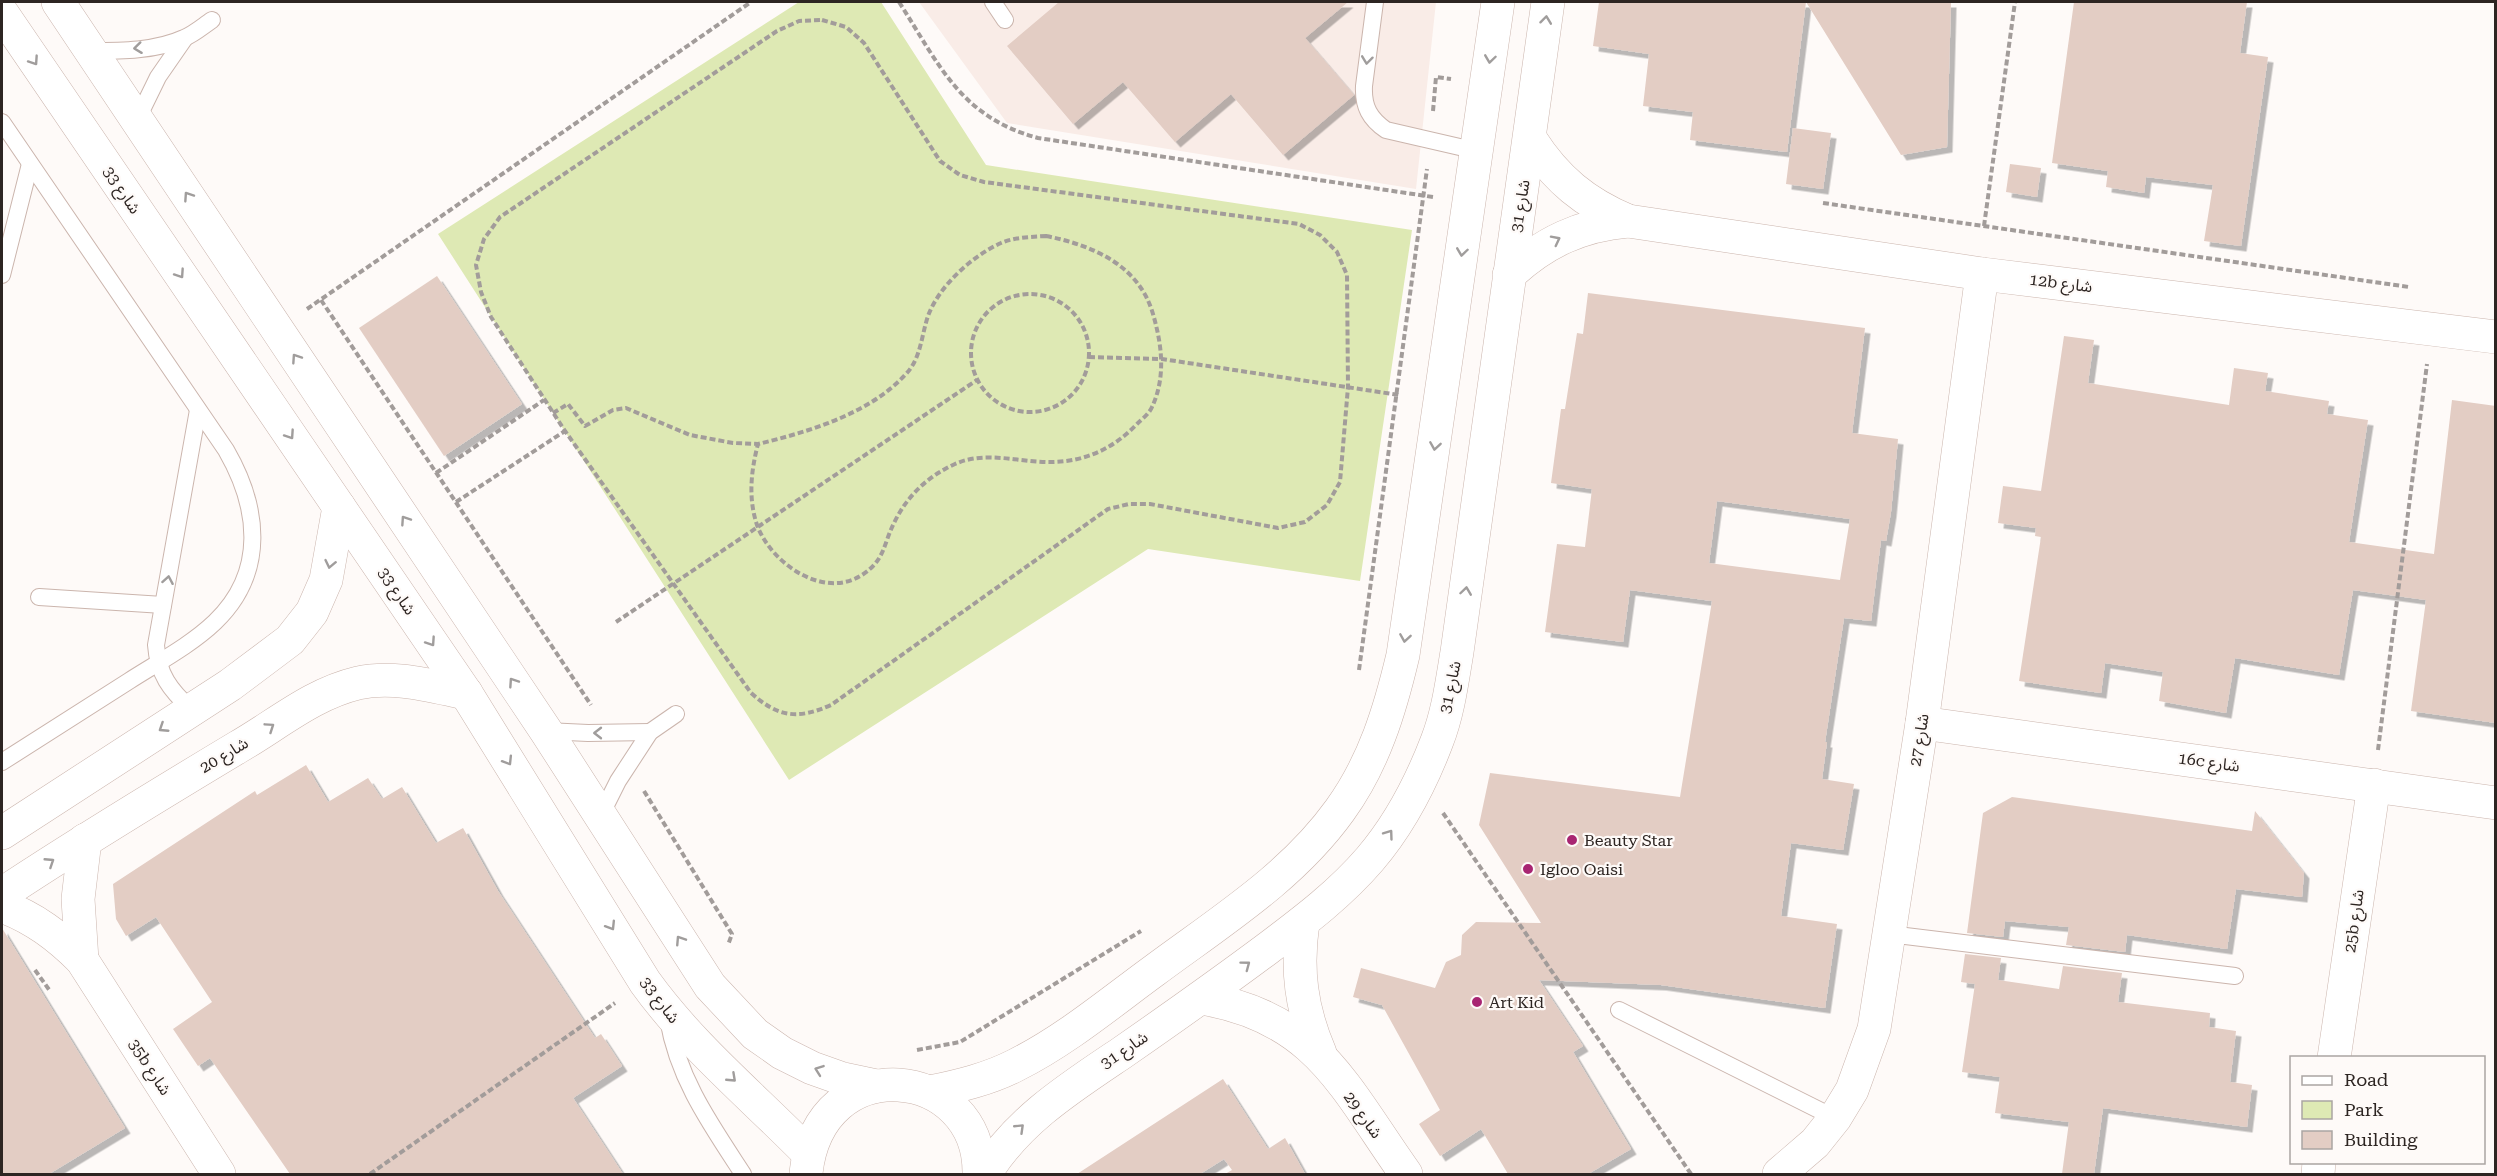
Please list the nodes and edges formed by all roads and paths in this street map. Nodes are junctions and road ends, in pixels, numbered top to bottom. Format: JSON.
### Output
{"nodes":[{"id":1,"x":58,"y":2,"type":"edge"},
{"id":2,"x":751,"y":2,"type":"edge"},
{"id":3,"x":899,"y":2,"type":"edge"},
{"id":4,"x":993,"y":2,"type":"edge"},
{"id":5,"x":1375,"y":2,"type":"edge"},
{"id":6,"x":1498,"y":2,"type":"edge"},
{"id":7,"x":1548,"y":2,"type":"edge"},
{"id":8,"x":2014,"y":2,"type":"edge"},
{"id":9,"x":2,"y":13,"type":"edge"},
{"id":10,"x":212,"y":20,"type":"dead end"},
{"id":11,"x":1005,"y":20,"type":"dead end"},
{"id":12,"x":185,"y":38,"type":"junction"},
{"id":13,"x":90,"y":51,"type":"junction"},
{"id":14,"x":1486,"y":84,"type":"junction"},
{"id":15,"x":137,"y":120,"type":"junction"},
{"id":16,"x":2,"y":122,"type":"edge"},
{"id":17,"x":1430,"y":140,"type":"junction"},
{"id":18,"x":1531,"y":140,"type":"junction"},
{"id":19,"x":1477,"y":151,"type":"junction"},
{"id":20,"x":30,"y":164,"type":"junction"},
{"id":21,"x":1424,"y":196,"type":"junction"},
{"id":22,"x":1823,"y":202,"type":"dead end"},
{"id":23,"x":1469,"y":203,"type":"junction"},
{"id":24,"x":1628,"y":221,"type":"junction"},
{"id":25,"x":1984,"y":226,"type":"junction"},
{"id":26,"x":1982,"y":274,"type":"junction"},
{"id":27,"x":2,"y":275,"type":"edge"},
{"id":28,"x":1509,"y":275,"type":"junction"},
{"id":29,"x":2414,"y":287,"type":"dead end"},
{"id":30,"x":321,"y":300,"type":"junction"},
{"id":31,"x":2432,"y":328,"type":"junction"},
{"id":32,"x":277,"y":330,"type":"junction"},
{"id":33,"x":2496,"y":337,"type":"edge"},
{"id":34,"x":1089,"y":357,"type":"junction"},
{"id":35,"x":1162,"y":359,"type":"junction"},
{"id":36,"x":977,"y":380,"type":"junction"},
{"id":37,"x":1348,"y":387,"type":"junction"},
{"id":38,"x":1397,"y":395,"type":"junction"},
{"id":39,"x":544,"y":400,"type":"junction"},
{"id":40,"x":1441,"y":402,"type":"junction"},
{"id":41,"x":198,"y":410,"type":"junction"},
{"id":42,"x":553,"y":413,"type":"junction"},
{"id":43,"x":565,"y":431,"type":"junction"},
{"id":44,"x":758,"y":444,"type":"junction"},
{"id":45,"x":436,"y":473,"type":"junction"},
{"id":46,"x":456,"y":502,"type":"junction"},
{"id":47,"x":339,"y":507,"type":"junction"},
{"id":48,"x":758,"y":527,"type":"junction"},
{"id":49,"x":673,"y":583,"type":"junction"},
{"id":50,"x":39,"y":597,"type":"dead end"},
{"id":51,"x":163,"y":605,"type":"junction"},
{"id":52,"x":616,"y":622,"type":"dead end"},
{"id":53,"x":157,"y":663,"type":"junction"},
{"id":54,"x":1357,"y":681,"type":"dead end"},
{"id":55,"x":466,"y":693,"type":"junction"},
{"id":56,"x":191,"y":709,"type":"junction"},
{"id":57,"x":676,"y":714,"type":"dead end"},
{"id":58,"x":1922,"y":723,"type":"junction"},
{"id":59,"x":546,"y":731,"type":"junction"},
{"id":60,"x":650,"y":732,"type":"junction"},
{"id":61,"x":610,"y":733,"type":"junction"},
{"id":62,"x":2,"y":762,"type":"edge"},
{"id":63,"x":628,"y":765,"type":"junction"},
{"id":64,"x":1421,"y":780,"type":"junction"},
{"id":65,"x":2374,"y":785,"type":"junction"},
{"id":66,"x":2496,"y":803,"type":"edge"},
{"id":67,"x":601,"y":814,"type":"junction"},
{"id":68,"x":2,"y":833,"type":"edge"},
{"id":69,"x":85,"y":840,"type":"junction"},
{"id":70,"x":2,"y":894,"type":"edge"},
{"id":71,"x":2,"y":906,"type":"edge"},
{"id":72,"x":1303,"y":922,"type":"junction"},
{"id":73,"x":1150,"y":925,"type":"dead end"},
{"id":74,"x":1889,"y":934,"type":"junction"},
{"id":75,"x":725,"y":951,"type":"dead end"},
{"id":76,"x":82,"y":960,"type":"junction"},
{"id":77,"x":2235,"y":976,"type":"dead end"},
{"id":78,"x":645,"y":982,"type":"junction"},
{"id":79,"x":1201,"y":998,"type":"junction"},
{"id":80,"x":1619,"y":1010,"type":"dead end"},
{"id":81,"x":667,"y":1012,"type":"junction"},
{"id":82,"x":906,"y":1051,"type":"dead end"},
{"id":83,"x":1321,"y":1055,"type":"junction"},
{"id":84,"x":2334,"y":1056,"type":"edge"},
{"id":85,"x":876,"y":1086,"type":"junction"},
{"id":86,"x":930,"y":1092,"type":"junction"},
{"id":87,"x":1835,"y":1118,"type":"junction"},
{"id":88,"x":807,"y":1164,"type":"edge"},
{"id":89,"x":219,"y":1174,"type":"edge"},
{"id":90,"x":370,"y":1174,"type":"edge"},
{"id":91,"x":743,"y":1174,"type":"edge"},
{"id":92,"x":979,"y":1174,"type":"edge"},
{"id":93,"x":985,"y":1174,"type":"edge"},
{"id":94,"x":1406,"y":1174,"type":"edge"},
{"id":95,"x":1691,"y":1174,"type":"edge"},
{"id":96,"x":1779,"y":1174,"type":"edge"}],
"edges":[{"from":1,"to":13,"type":"street"},
{"from":2,"to":30,"type":"path"},
{"from":3,"to":21,"type":"path"},
{"from":4,"to":11,"type":"lane"},
{"from":5,"to":17,"type":"lane","one_way":true},
{"from":6,"to":14,"type":"street","one_way":true},
{"from":18,"to":7,"type":"street","name":"شارع 31","one_way":true},
{"from":8,"to":25,"type":"path"},
{"from":9,"to":47,"type":"street","name":"شارع 33","one_way":true},
{"from":10,"to":12,"type":"lane"},
{"from":12,"to":13,"type":"lane","one_way":true},
{"from":12,"to":15,"type":"lane"},
{"from":13,"to":15,"type":"street"},
{"from":14,"to":17,"type":"path"},
{"from":14,"to":19,"type":"street"},
{"from":32,"to":15,"type":"street","one_way":true},
{"from":16,"to":20,"type":"lane"},
{"from":17,"to":19,"type":"lane"},
{"from":17,"to":21,"type":"path"},
{"from":18,"to":24,"type":"street","name":"12b شارع"},
{"from":18,"to":28,"type":"street","name":"شارع 31"},
{"from":19,"to":23,"type":"street"},
{"from":20,"to":27,"type":"lane"},
{"from":20,"to":41,"type":"lane"},
{"from":21,"to":23,"type":"path"},
{"from":21,"to":38,"type":"path"},
{"from":22,"to":25,"type":"path"},
{"from":23,"to":40,"type":"street","one_way":true},
{"from":24,"to":26,"type":"street","name":"12b شارع"},
{"from":28,"to":24,"type":"street","name":"12b شارع","one_way":true},
{"from":25,"to":29,"type":"path"},
{"from":26,"to":31,"type":"street","name":"12b شارع"},
{"from":26,"to":58,"type":"street","name":"شارع 27"},
{"from":64,"to":28,"type":"street","name":"شارع 31","one_way":true},
{"from":30,"to":32,"type":"path"},
{"from":30,"to":45,"type":"path"},
{"from":31,"to":33,"type":"street","name":"12b شارع"},
{"from":31,"to":65,"type":"path"},
{"from":59,"to":32,"type":"street","one_way":true},
{"from":34,"to":35,"type":"path"},
{"from":34,"to":36,"type":"path"},
{"from":34,"to":36,"type":"path"},
{"from":35,"to":37,"type":"path"},
{"from":35,"to":44,"type":"path"},
{"from":35,"to":48,"type":"path"},
{"from":36,"to":48,"type":"path"},
{"from":37,"to":38,"type":"path"},
{"from":37,"to":39,"type":"path"},
{"from":37,"to":49,"type":"path"},
{"from":38,"to":40,"type":"path"},
{"from":38,"to":54,"type":"path"},
{"from":39,"to":42,"type":"path"},
{"from":39,"to":45,"type":"path"},
{"from":40,"to":86,"type":"street","one_way":true},
{"from":51,"to":41,"type":"lane","one_way":true},
{"from":41,"to":53,"type":"lane"},
{"from":42,"to":43,"type":"path"},
{"from":42,"to":44,"type":"path"},
{"from":43,"to":46,"type":"path"},
{"from":43,"to":49,"type":"path"},
{"from":44,"to":48,"type":"path"},
{"from":45,"to":46,"type":"path"},
{"from":46,"to":61,"type":"path"},
{"from":47,"to":55,"type":"street","name":"شارع 33","one_way":true},
{"from":47,"to":56,"type":"street","one_way":true},
{"from":48,"to":49,"type":"path"},
{"from":49,"to":52,"type":"path"},
{"from":50,"to":51,"type":"lane"},
{"from":51,"to":53,"type":"lane"},
{"from":53,"to":56,"type":"lane"},
{"from":53,"to":62,"type":"lane"},
{"from":69,"to":55,"type":"street","name":"شارع 20","one_way":true},
{"from":55,"to":78,"type":"street","name":"شارع 33","one_way":true},
{"from":56,"to":68,"type":"street","one_way":true},
{"from":57,"to":60,"type":"lane"},
{"from":58,"to":65,"type":"street","name":"16c شارع"},
{"from":58,"to":74,"type":"street","name":"شارع 27"},
{"from":61,"to":59,"type":"lane","one_way":true},
{"from":59,"to":67,"type":"street"},
{"from":60,"to":61,"type":"lane"},
{"from":60,"to":63,"type":"lane"},
{"from":63,"to":67,"type":"lane"},
{"from":63,"to":75,"type":"path"},
{"from":72,"to":64,"type":"street","name":"شارع 31","one_way":true},
{"from":64,"to":95,"type":"path"},
{"from":65,"to":66,"type":"street","name":"16c شارع"},
{"from":65,"to":84,"type":"street","name":"25b شارع"},
{"from":85,"to":67,"type":"street","one_way":true},
{"from":70,"to":69,"type":"street","name":"شارع 20","one_way":true},
{"from":69,"to":76,"type":"street","name":"35b شارع"},
{"from":71,"to":76,"type":"street","name":"35b شارع"},
{"from":79,"to":72,"type":"street","name":"شارع 31","one_way":true},
{"from":72,"to":83,"type":"street","name":"شارع 29"},
{"from":73,"to":82,"type":"path"},
{"from":74,"to":77,"type":"lane"},
{"from":74,"to":87,"type":"street","name":"شارع 27"},
{"from":76,"to":89,"type":"street","name":"35b شارع"},
{"from":78,"to":81,"type":"street","name":"شارع 33"},
{"from":78,"to":90,"type":"path"},
{"from":79,"to":83,"type":"street","name":"شارع 29"},
{"from":93,"to":79,"type":"street","name":"شارع 31","one_way":true},
{"from":80,"to":87,"type":"lane"},
{"from":81,"to":88,"type":"street","name":"شارع 33","one_way":true},
{"from":81,"to":91,"type":"lane"},
{"from":83,"to":94,"type":"street","name":"شارع 29"},
{"from":85,"to":86,"type":"street"},
{"from":85,"to":88,"type":"street"},
{"from":86,"to":92,"type":"street"},
{"from":87,"to":96,"type":"street","name":"شارع 27"}]}
